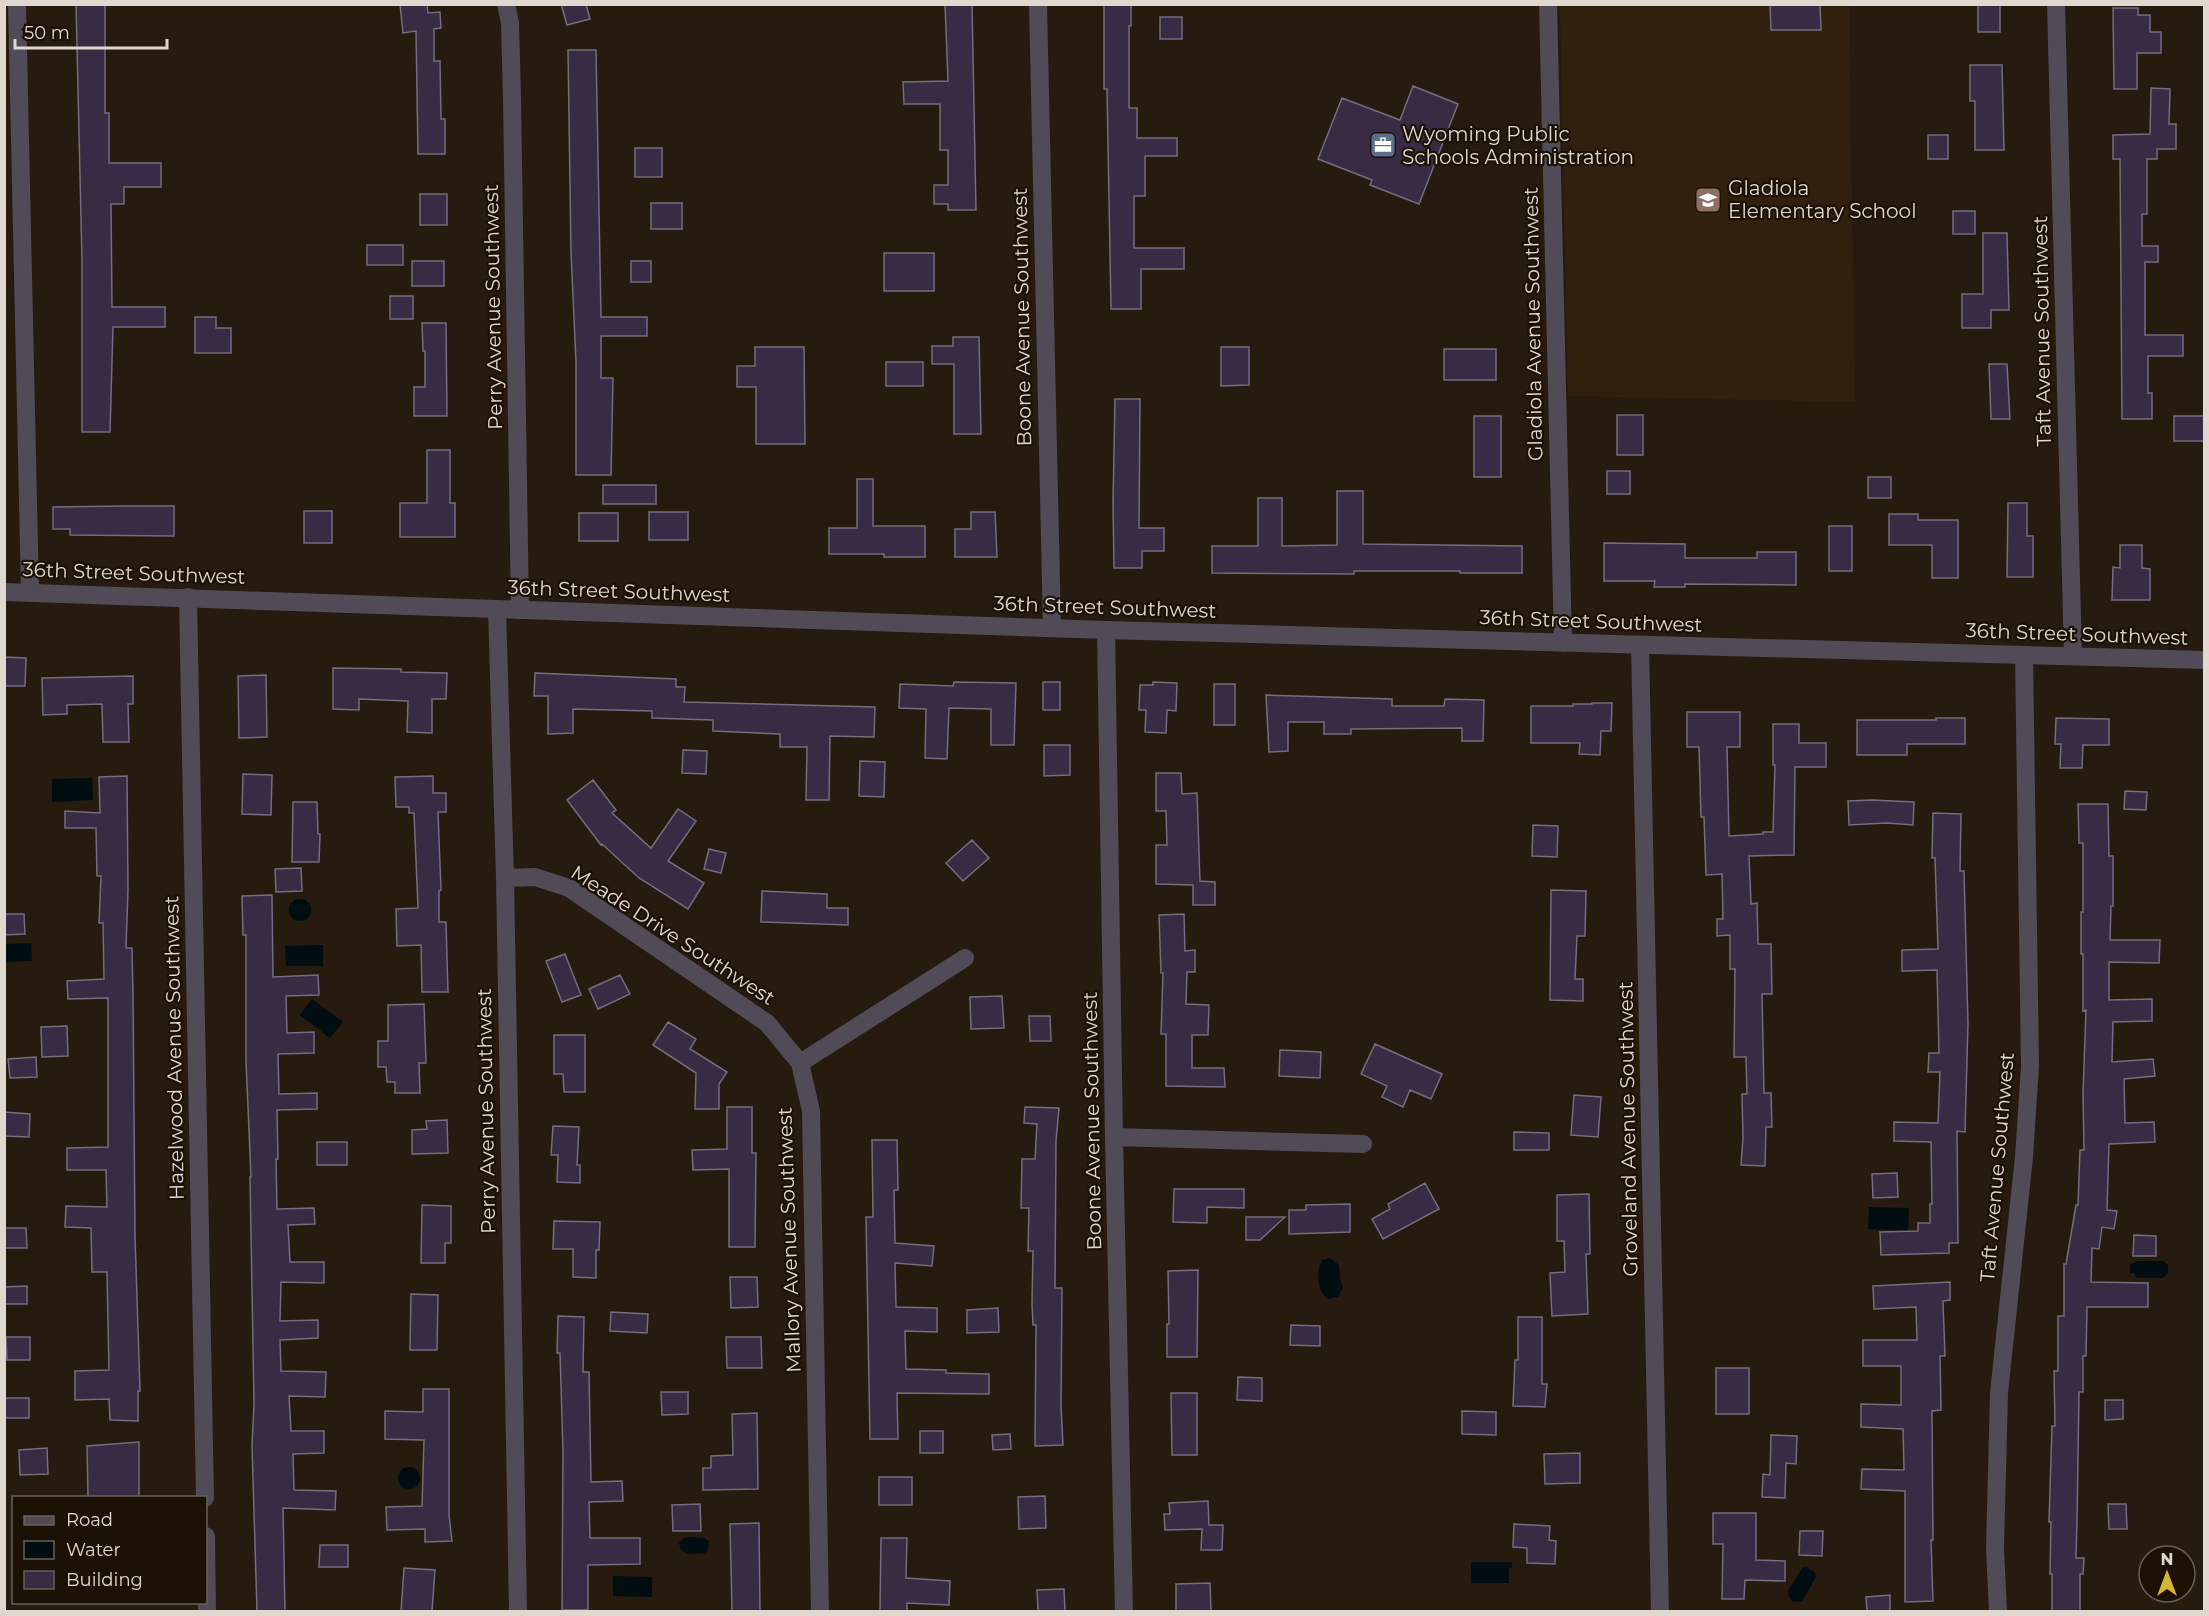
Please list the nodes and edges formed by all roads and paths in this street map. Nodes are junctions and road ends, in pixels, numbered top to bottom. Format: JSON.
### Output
{"nodes":[{"id":1,"x":17,"y":4,"type":"edge"},
{"id":2,"x":506,"y":4,"type":"edge"},
{"id":3,"x":1038,"y":4,"type":"edge"},
{"id":4,"x":1548,"y":4,"type":"edge"},
{"id":5,"x":2056,"y":4,"type":"edge"},
{"id":6,"x":4,"y":592,"type":"edge"},
{"id":7,"x":30,"y":592,"type":"junction"},
{"id":8,"x":189,"y":597,"type":"junction"},
{"id":9,"x":497,"y":609,"type":"junction"},
{"id":10,"x":520,"y":610,"type":"junction"},
{"id":11,"x":1052,"y":628,"type":"junction"},
{"id":12,"x":1106,"y":630,"type":"junction"},
{"id":13,"x":1563,"y":643,"type":"junction"},
{"id":14,"x":1640,"y":645,"type":"junction"},
{"id":15,"x":2024,"y":655,"type":"junction"},
{"id":16,"x":2073,"y":656,"type":"junction"},
{"id":17,"x":2205,"y":660,"type":"edge"},
{"id":18,"x":505,"y":878,"type":"junction"},
{"id":19,"x":965,"y":958,"type":"dead end"},
{"id":20,"x":800,"y":1063,"type":"junction"},
{"id":21,"x":1114,"y":1137,"type":"junction"},
{"id":22,"x":1363,"y":1144,"type":"dead end"},
{"id":23,"x":205,"y":1496,"type":"edge"},
{"id":24,"x":518,"y":1611,"type":"edge"},
{"id":25,"x":820,"y":1611,"type":"edge"},
{"id":26,"x":1124,"y":1611,"type":"edge"},
{"id":27,"x":1660,"y":1611,"type":"edge"},
{"id":28,"x":1998,"y":1611,"type":"edge"}],
"edges":[{"from":1,"to":7,"type":"street"},
{"from":2,"to":10,"type":"street","name":"Perry Avenue Southwest"},
{"from":3,"to":11,"type":"street","name":"Boone Avenue Southwest"},
{"from":4,"to":13,"type":"street","name":"Gladiola Avenue Southwest"},
{"from":5,"to":16,"type":"street","name":"Taft Avenue Southwest"},
{"from":6,"to":7,"type":"street","name":"36th Street Southwest"},
{"from":7,"to":8,"type":"street","name":"36th Street Southwest"},
{"from":8,"to":9,"type":"street","name":"36th Street Southwest"},
{"from":8,"to":23,"type":"street","name":"Hazelwood Avenue Southwest"},
{"from":9,"to":10,"type":"street","name":"36th Street Southwest"},
{"from":9,"to":18,"type":"street","name":"Perry Avenue Southwest"},
{"from":10,"to":11,"type":"street","name":"36th Street Southwest"},
{"from":11,"to":12,"type":"street","name":"36th Street Southwest"},
{"from":12,"to":13,"type":"street","name":"36th Street Southwest"},
{"from":12,"to":21,"type":"street","name":"Boone Avenue Southwest"},
{"from":13,"to":14,"type":"street","name":"36th Street Southwest"},
{"from":14,"to":15,"type":"street","name":"36th Street Southwest"},
{"from":14,"to":27,"type":"street","name":"Groveland Avenue Southwest"},
{"from":15,"to":16,"type":"street","name":"36th Street Southwest"},
{"from":15,"to":28,"type":"street","name":"Taft Avenue Southwest"},
{"from":16,"to":17,"type":"street","name":"36th Street Southwest"},
{"from":18,"to":20,"type":"street","name":"Meade Drive Southwest"},
{"from":18,"to":24,"type":"street","name":"Perry Avenue Southwest"},
{"from":19,"to":20,"type":"street"},
{"from":20,"to":25,"type":"street","name":"Mallory Avenue Southwest"},
{"from":21,"to":22,"type":"street"},
{"from":21,"to":26,"type":"street","name":"Boone Avenue Southwest"}]}
